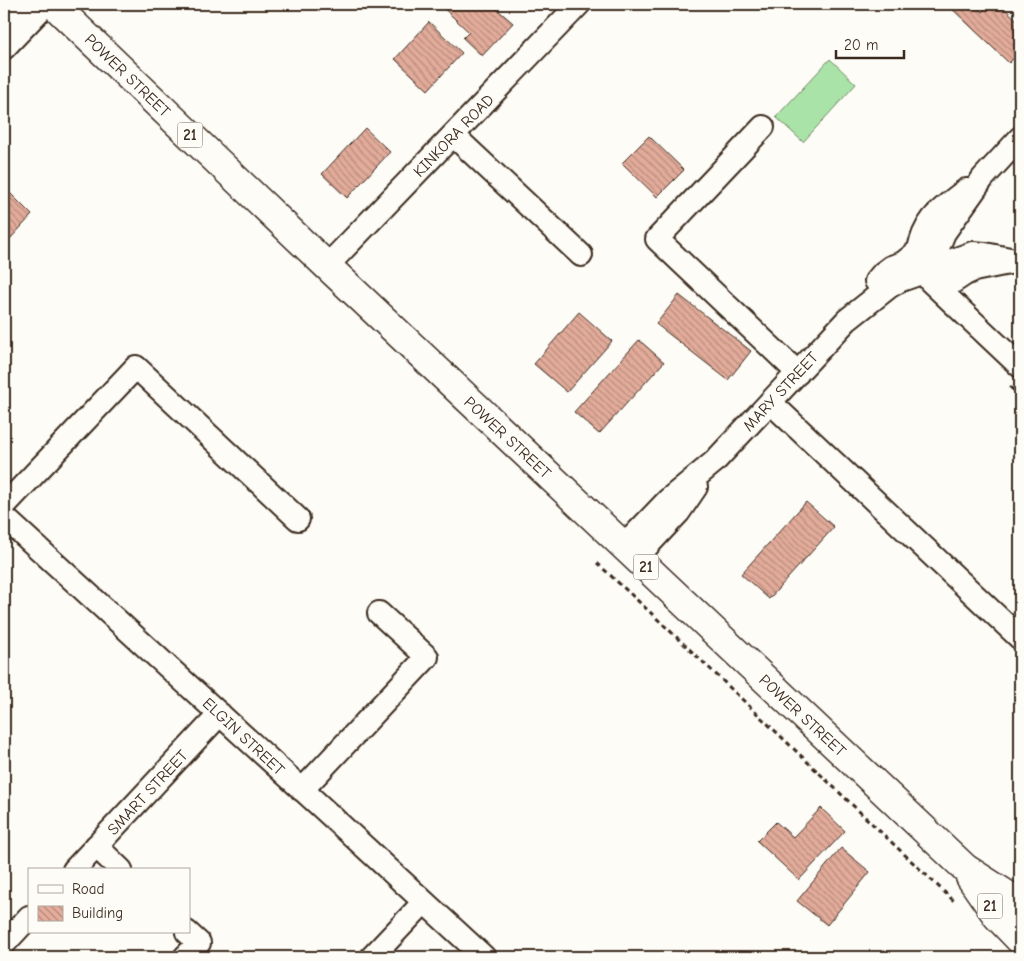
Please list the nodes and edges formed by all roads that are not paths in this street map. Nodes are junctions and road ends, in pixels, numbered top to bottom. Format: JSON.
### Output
{"nodes":[{"id":1,"x":22,"y":4,"type":"edge"},
{"id":2,"x":46,"y":4,"type":"edge"},
{"id":3,"x":53,"y":4,"type":"edge"},
{"id":4,"x":579,"y":4,"type":"edge"},
{"id":5,"x":4,"y":24,"type":"edge"},
{"id":6,"x":4,"y":48,"type":"edge"},
{"id":7,"x":764,"y":127,"type":"dead end"},
{"id":8,"x":453,"y":135,"type":"junction"},
{"id":9,"x":1020,"y":138,"type":"edge"},
{"id":10,"x":983,"y":178,"type":"junction"},
{"id":11,"x":941,"y":240,"type":"junction"},
{"id":12,"x":919,"y":250,"type":"junction"},
{"id":13,"x":581,"y":255,"type":"dead end"},
{"id":14,"x":328,"y":266,"type":"junction"},
{"id":15,"x":929,"y":269,"type":"junction"},
{"id":16,"x":941,"y":290,"type":"junction"},
{"id":17,"x":847,"y":320,"type":"junction"},
{"id":18,"x":1020,"y":366,"type":"edge"},
{"id":19,"x":798,"y":372,"type":"junction"},
{"id":20,"x":770,"y":402,"type":"junction"},
{"id":21,"x":5,"y":519,"type":"edge"},
{"id":22,"x":298,"y":519,"type":"dead end"},
{"id":23,"x":630,"y":552,"type":"junction"},
{"id":24,"x":379,"y":613,"type":"dead end"},
{"id":25,"x":1020,"y":638,"type":"edge"},
{"id":26,"x":220,"y":714,"type":"junction"},
{"id":27,"x":302,"y":790,"type":"junction"},
{"id":28,"x":96,"y":846,"type":"junction"},
{"id":29,"x":76,"y":868,"type":"edge"},
{"id":30,"x":119,"y":868,"type":"edge"},
{"id":31,"x":965,"y":868,"type":"junction"},
{"id":32,"x":424,"y":902,"type":"junction"},
{"id":33,"x":1020,"y":905,"type":"edge"},
{"id":34,"x":28,"y":918,"type":"edge"},
{"id":35,"x":189,"y":934,"type":"edge"},
{"id":36,"x":1020,"y":940,"type":"edge"},
{"id":37,"x":4,"y":944,"type":"edge"},
{"id":38,"x":185,"y":957,"type":"edge"},
{"id":39,"x":372,"y":957,"type":"edge"},
{"id":40,"x":484,"y":957,"type":"edge"}],
"edges":[{"from":1,"to":5,"type":"street"},
{"from":2,"to":6,"type":"street"},
{"from":3,"to":14,"type":"main road","name":"POWER STREET","number":"21"},
{"from":4,"to":8,"type":"street","name":"KINKORA ROAD"},
{"from":7,"to":19,"type":"street"},
{"from":8,"to":13,"type":"street"},
{"from":8,"to":14,"type":"street","name":"KINKORA ROAD"},
{"from":9,"to":10,"type":"street"},
{"from":10,"to":11,"type":"street"},
{"from":10,"to":12,"type":"street"},
{"from":11,"to":12,"type":"street","name":"MARY STREET"},
{"from":11,"to":15,"type":"street"},
{"from":12,"to":15,"type":"street"},
{"from":12,"to":17,"type":"street","name":"MARY STREET"},
{"from":14,"to":23,"type":"main road","name":"POWER STREET","number":"21"},
{"from":15,"to":16,"type":"street"},
{"from":15,"to":16,"type":"street","name":"MARY STREET"},
{"from":15,"to":17,"type":"street","name":"MARY STREET"},
{"from":16,"to":18,"type":"street"},
{"from":17,"to":19,"type":"street","name":"MARY STREET"},
{"from":19,"to":20,"type":"street","name":"MARY STREET"},
{"from":20,"to":23,"type":"street","name":"MARY STREET"},
{"from":20,"to":25,"type":"street"},
{"from":21,"to":22,"type":"street"},
{"from":21,"to":26,"type":"street","name":"ELGIN STREET"},
{"from":23,"to":31,"type":"main road","name":"POWER STREET","number":"21"},
{"from":24,"to":27,"type":"street"},
{"from":26,"to":27,"type":"street","name":"ELGIN STREET"},
{"from":26,"to":28,"type":"street","name":"SMART STREET"},
{"from":27,"to":32,"type":"street","name":"ELGIN STREET"},
{"from":28,"to":29,"type":"street","name":"SMART STREET"},
{"from":28,"to":30,"type":"street"},
{"from":31,"to":33,"type":"main road","name":"POWER STREET","number":"21"},
{"from":31,"to":36,"type":"main road","name":"POWER STREET","number":"21"},
{"from":32,"to":39,"type":"street"},
{"from":32,"to":40,"type":"street","name":"ELGIN STREET"},
{"from":34,"to":37,"type":"street"},
{"from":35,"to":38,"type":"street"}]}
